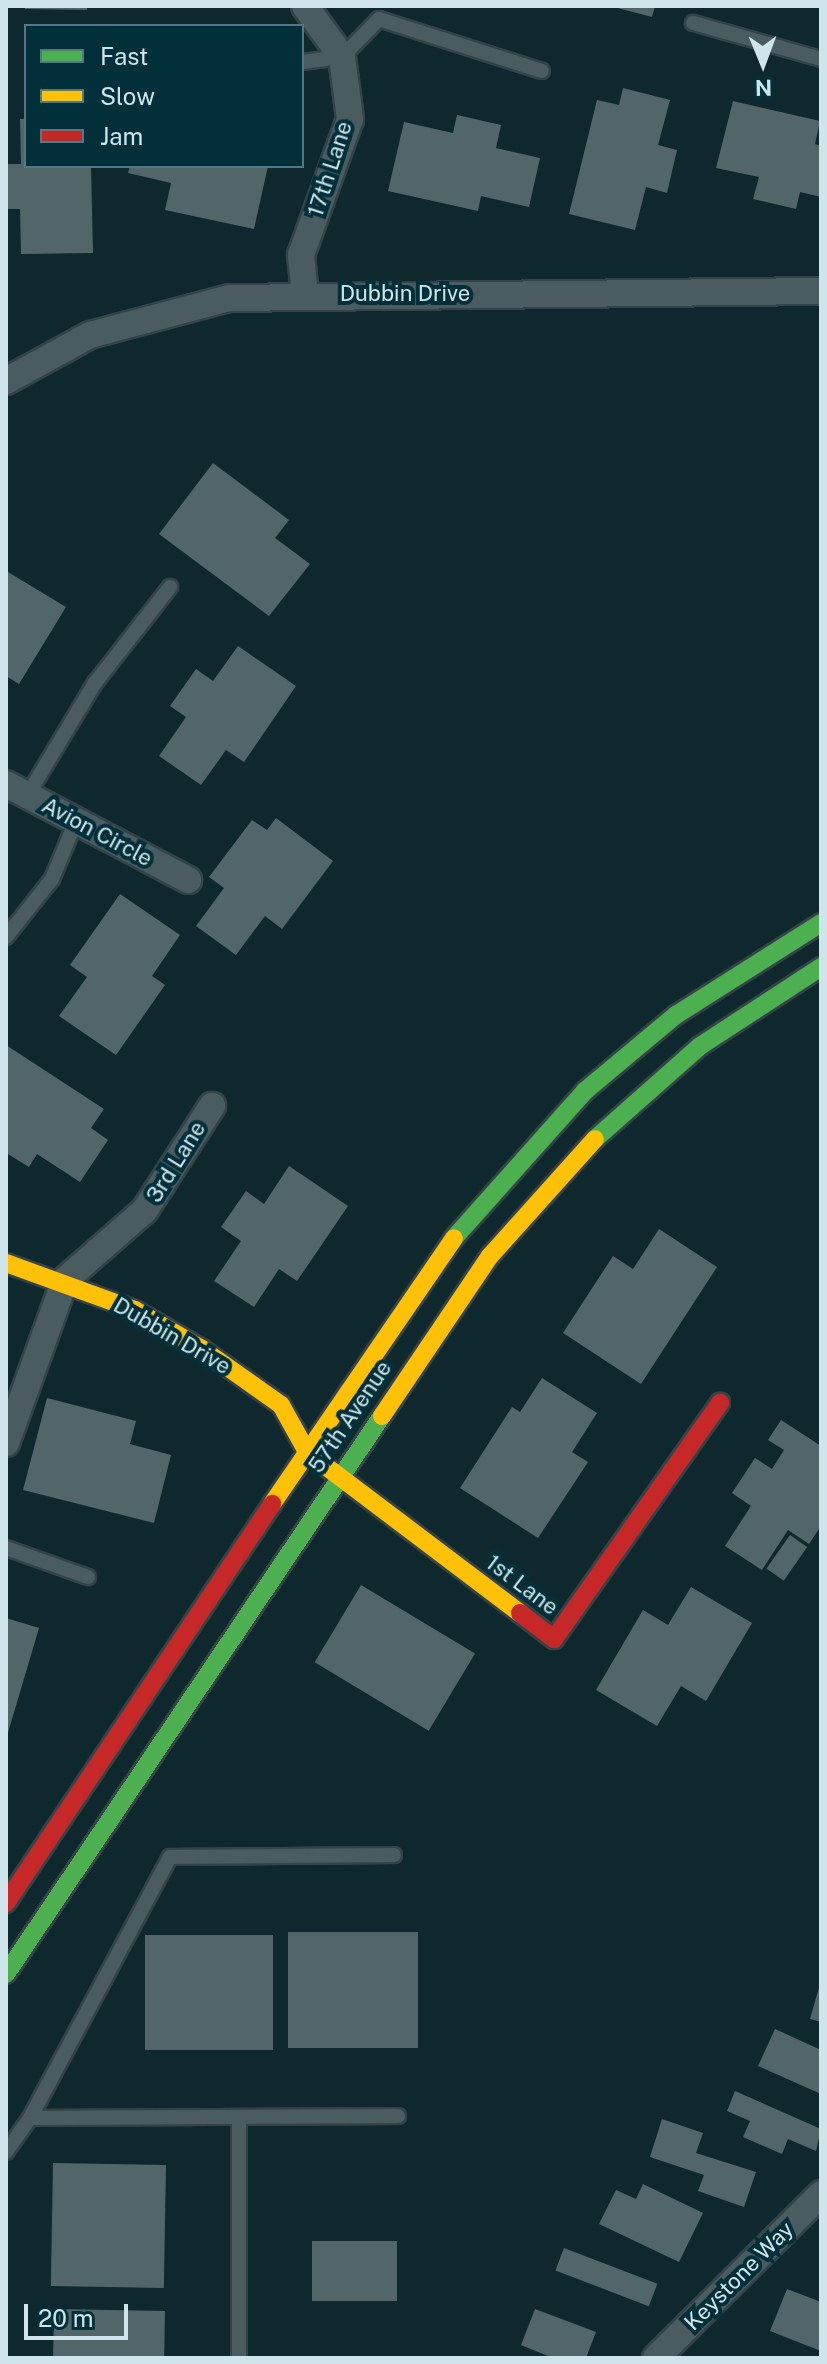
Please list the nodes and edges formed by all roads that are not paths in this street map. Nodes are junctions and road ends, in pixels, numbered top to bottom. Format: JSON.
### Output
{"nodes":[{"id":1,"x":305,"y":6,"type":"edge"},
{"id":2,"x":693,"y":23,"type":"dead end"},
{"id":3,"x":342,"y":57,"type":"junction"},
{"id":4,"x":821,"y":59,"type":"edge"},
{"id":5,"x":304,"y":62,"type":"edge"},
{"id":6,"x":542,"y":71,"type":"dead end"},
{"id":7,"x":821,"y":291,"type":"edge"},
{"id":8,"x":305,"y":295,"type":"junction"},
{"id":9,"x":6,"y":381,"type":"edge"},
{"id":10,"x":170,"y":587,"type":"dead end"},
{"id":11,"x":17,"y":790,"type":"edge"},
{"id":12,"x":76,"y":821,"type":"junction"},
{"id":13,"x":188,"y":880,"type":"dead end"},
{"id":14,"x":821,"y":923,"type":"edge"},
{"id":15,"x":6,"y":937,"type":"edge"},
{"id":16,"x":821,"y":967,"type":"edge"},
{"id":17,"x":212,"y":1106,"type":"dead end"},
{"id":18,"x":6,"y":1263,"type":"edge"},
{"id":19,"x":65,"y":1280,"type":"junction"},
{"id":20,"x":720,"y":1403,"type":"dead end"},
{"id":21,"x":6,"y":1443,"type":"edge"},
{"id":22,"x":307,"y":1452,"type":"junction"},
{"id":23,"x":338,"y":1475,"type":"junction"},
{"id":24,"x":6,"y":1548,"type":"edge"},
{"id":25,"x":88,"y":1577,"type":"dead end"},
{"id":26,"x":394,"y":1855,"type":"dead end"},
{"id":27,"x":6,"y":1903,"type":"edge"},
{"id":28,"x":6,"y":1974,"type":"edge"},
{"id":29,"x":398,"y":2116,"type":"dead end"},
{"id":30,"x":239,"y":2117,"type":"junction"},
{"id":31,"x":30,"y":2118,"type":"junction"},
{"id":32,"x":6,"y":2152,"type":"edge"},
{"id":33,"x":821,"y":2194,"type":"edge"},
{"id":34,"x":239,"y":2358,"type":"edge"},
{"id":35,"x":656,"y":2358,"type":"edge"}],
"edges":[{"from":1,"to":3,"type":"street","name":"17th Lane"},
{"from":2,"to":4,"type":"lane"},
{"from":3,"to":5,"type":"lane"},
{"from":3,"to":6,"type":"lane"},
{"from":3,"to":8,"type":"street","name":"17th Lane"},
{"from":7,"to":8,"type":"street","name":"Dubbin Drive"},
{"from":8,"to":9,"type":"street","name":"Dubbin Drive"},
{"from":10,"to":11,"type":"lane"},
{"from":11,"to":12,"type":"street","name":"Avion Circle"},
{"from":12,"to":13,"type":"street","name":"Avion Circle"},
{"from":12,"to":15,"type":"lane"},
{"from":14,"to":22,"type":"street","name":"57th Avenue"},
{"from":16,"to":23,"type":"street","name":"57th Avenue"},
{"from":17,"to":19,"type":"street","name":"3rd Lane"},
{"from":18,"to":19,"type":"street","name":"Dubbin Drive"},
{"from":19,"to":21,"type":"street"},
{"from":19,"to":22,"type":"street","name":"Dubbin Drive"},
{"from":20,"to":23,"type":"street","name":"1st Lane"},
{"from":22,"to":23,"type":"street","name":"1st Lane"},
{"from":22,"to":27,"type":"street","name":"57th Avenue"},
{"from":23,"to":28,"type":"street","name":"57th Avenue"},
{"from":24,"to":25,"type":"lane"},
{"from":26,"to":31,"type":"lane"},
{"from":29,"to":30,"type":"lane"},
{"from":30,"to":31,"type":"lane"},
{"from":30,"to":34,"type":"lane"},
{"from":31,"to":32,"type":"lane"},
{"from":33,"to":35,"type":"street","name":"Keystone Way"}]}
